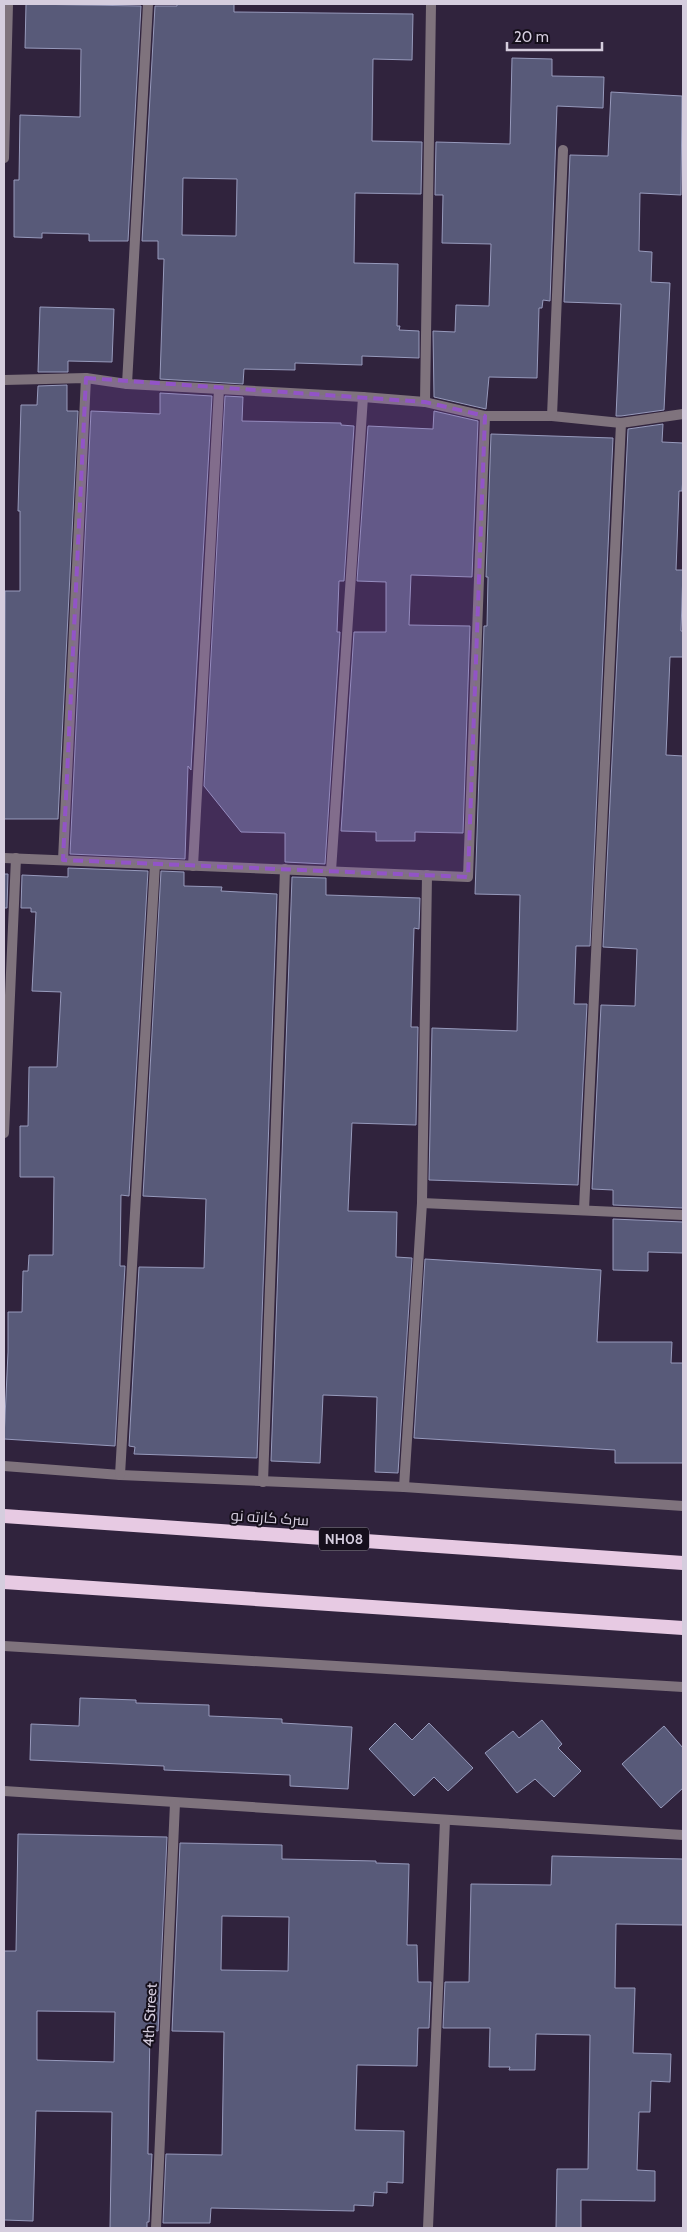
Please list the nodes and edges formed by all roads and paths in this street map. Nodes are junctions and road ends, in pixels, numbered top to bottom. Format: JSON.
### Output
{"nodes":[{"id":1,"x":8,"y":4,"type":"edge"},
{"id":2,"x":148,"y":4,"type":"edge"},
{"id":3,"x":431,"y":4,"type":"edge"},
{"id":4,"x":4,"y":136,"type":"edge"},
{"id":5,"x":563,"y":150,"type":"dead end"},
{"id":6,"x":4,"y":158,"type":"edge"},
{"id":7,"x":86,"y":378,"type":"junction"},
{"id":8,"x":4,"y":380,"type":"edge"},
{"id":9,"x":126,"y":384,"type":"junction"},
{"id":10,"x":219,"y":389,"type":"junction"},
{"id":11,"x":363,"y":397,"type":"junction"},
{"id":12,"x":425,"y":402,"type":"junction"},
{"id":13,"x":683,"y":414,"type":"edge"},
{"id":14,"x":484,"y":416,"type":"junction"},
{"id":15,"x":552,"y":416,"type":"junction"},
{"id":16,"x":621,"y":423,"type":"junction"},
{"id":17,"x":4,"y":858,"type":"edge"},
{"id":18,"x":16,"y":858,"type":"junction"},
{"id":19,"x":63,"y":860,"type":"junction"},
{"id":20,"x":154,"y":864,"type":"junction"},
{"id":21,"x":193,"y":866,"type":"junction"},
{"id":22,"x":285,"y":869,"type":"junction"},
{"id":23,"x":331,"y":871,"type":"junction"},
{"id":24,"x":427,"y":875,"type":"junction"},
{"id":25,"x":4,"y":1133,"type":"edge"},
{"id":26,"x":422,"y":1203,"type":"junction"},
{"id":27,"x":584,"y":1210,"type":"junction"},
{"id":28,"x":683,"y":1215,"type":"edge"},
{"id":29,"x":4,"y":1466,"type":"edge"},
{"id":30,"x":120,"y":1475,"type":"junction"},
{"id":31,"x":263,"y":1482,"type":"junction"},
{"id":32,"x":404,"y":1487,"type":"junction"},
{"id":33,"x":683,"y":1506,"type":"edge"},
{"id":34,"x":4,"y":1516,"type":"edge"},
{"id":35,"x":683,"y":1563,"type":"edge"},
{"id":36,"x":4,"y":1582,"type":"edge"},
{"id":37,"x":683,"y":1628,"type":"edge"},
{"id":38,"x":4,"y":1646,"type":"edge"},
{"id":39,"x":683,"y":1687,"type":"edge"},
{"id":40,"x":4,"y":1792,"type":"edge"},
{"id":41,"x":175,"y":1802,"type":"junction"},
{"id":42,"x":445,"y":1820,"type":"junction"},
{"id":43,"x":683,"y":1835,"type":"edge"},
{"id":44,"x":156,"y":2228,"type":"edge"},
{"id":45,"x":428,"y":2228,"type":"edge"}],
"edges":[{"from":1,"to":4,"type":"street"},
{"from":2,"to":9,"type":"street"},
{"from":3,"to":12,"type":"street"},
{"from":4,"to":6,"type":"street"},
{"from":5,"to":15,"type":"street"},
{"from":7,"to":8,"type":"street"},
{"from":7,"to":9,"type":"street"},
{"from":7,"to":19,"type":"street"},
{"from":9,"to":10,"type":"street"},
{"from":10,"to":11,"type":"street"},
{"from":10,"to":21,"type":"street"},
{"from":11,"to":12,"type":"street"},
{"from":11,"to":23,"type":"street"},
{"from":12,"to":14,"type":"street"},
{"from":13,"to":16,"type":"street"},
{"from":14,"to":15,"type":"street"},
{"from":14,"to":24,"type":"street"},
{"from":15,"to":16,"type":"street"},
{"from":16,"to":27,"type":"street"},
{"from":17,"to":18,"type":"street"},
{"from":18,"to":19,"type":"street"},
{"from":18,"to":25,"type":"street"},
{"from":19,"to":20,"type":"street"},
{"from":20,"to":21,"type":"street"},
{"from":20,"to":30,"type":"street"},
{"from":21,"to":22,"type":"street"},
{"from":22,"to":23,"type":"street"},
{"from":22,"to":31,"type":"street"},
{"from":23,"to":24,"type":"street"},
{"from":24,"to":26,"type":"street"},
{"from":26,"to":27,"type":"street"},
{"from":26,"to":32,"type":"street"},
{"from":27,"to":28,"type":"street"},
{"from":29,"to":30,"type":"street"},
{"from":30,"to":31,"type":"street"},
{"from":31,"to":32,"type":"street"},
{"from":32,"to":33,"type":"street"},
{"from":34,"to":35,"type":"highway","name":"سرک کارته نو","number":"NH08"},
{"from":36,"to":37,"type":"highway"},
{"from":38,"to":39,"type":"street"},
{"from":40,"to":41,"type":"street"},
{"from":41,"to":42,"type":"street"},
{"from":41,"to":44,"type":"street","name":"4th Street"},
{"from":42,"to":43,"type":"street"},
{"from":42,"to":45,"type":"street"}]}
